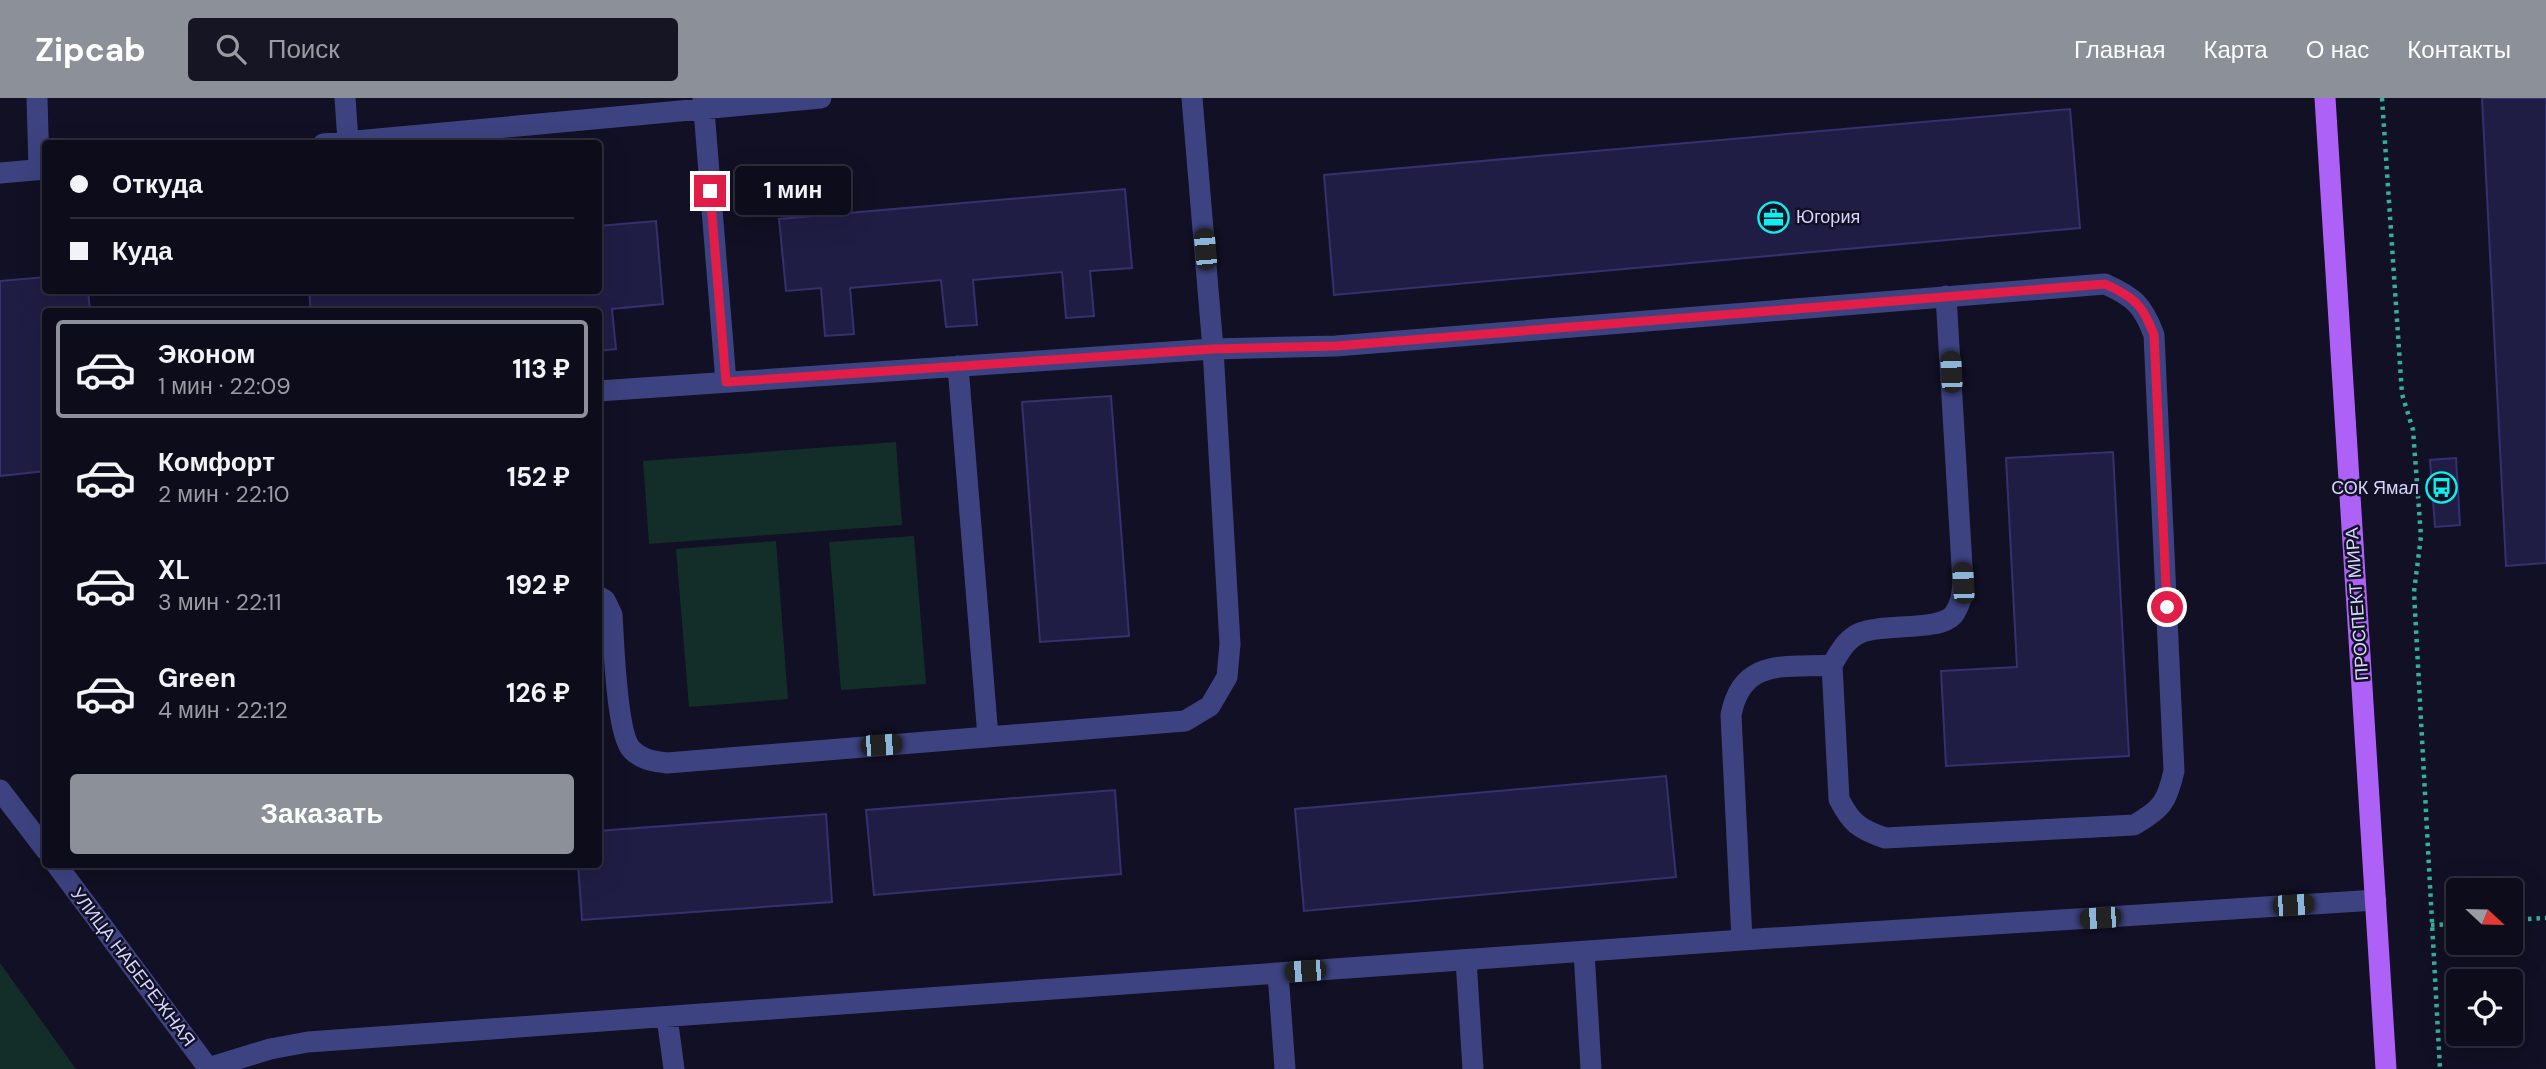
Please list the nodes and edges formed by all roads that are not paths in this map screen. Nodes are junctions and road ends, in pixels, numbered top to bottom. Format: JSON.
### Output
{"nodes":[{"id":1,"x":37,"y":98,"type":"edge"},
{"id":2,"x":345,"y":98,"type":"edge"},
{"id":3,"x":821,"y":98,"type":"edge"},
{"id":4,"x":1192,"y":98,"type":"edge"},
{"id":5,"x":2325,"y":98,"type":"edge"},
{"id":6,"x":703,"y":104,"type":"edge"},
{"id":7,"x":348,"y":140,"type":"edge"},
{"id":8,"x":358,"y":140,"type":"edge"},
{"id":9,"x":42,"y":169,"type":"edge"},
{"id":10,"x":0,"y":173,"type":"edge"},
{"id":11,"x":1946,"y":296,"type":"junction"},
{"id":12,"x":1213,"y":349,"type":"junction"},
{"id":13,"x":958,"y":366,"type":"junction"},
{"id":14,"x":726,"y":382,"type":"junction"},
{"id":15,"x":602,"y":391,"type":"edge"},
{"id":16,"x":602,"y":598,"type":"edge"},
{"id":17,"x":1832,"y":665,"type":"junction"},
{"id":18,"x":988,"y":737,"type":"junction"},
{"id":19,"x":0,"y":789,"type":"edge"},
{"id":20,"x":42,"y":845,"type":"edge"},
{"id":21,"x":59,"y":868,"type":"edge"},
{"id":22,"x":2376,"y":900,"type":"junction"},
{"id":23,"x":1742,"y":940,"type":"junction"},
{"id":24,"x":1584,"y":952,"type":"junction"},
{"id":25,"x":1466,"y":960,"type":"junction"},
{"id":26,"x":1278,"y":973,"type":"junction"},
{"id":27,"x":667,"y":1017,"type":"junction"},
{"id":28,"x":209,"y":1069,"type":"edge"},
{"id":29,"x":674,"y":1069,"type":"edge"},
{"id":30,"x":1284,"y":1069,"type":"edge"},
{"id":31,"x":1473,"y":1069,"type":"edge"},
{"id":32,"x":1591,"y":1069,"type":"edge"},
{"id":33,"x":2386,"y":1069,"type":"edge"}],
"edges":[{"from":1,"to":9,"type":"street"},
{"from":2,"to":7,"type":"street"},
{"from":3,"to":6,"type":"street"},
{"from":4,"to":12,"type":"street"},
{"from":5,"to":22,"type":"main road","name":"ПРОСПЕКТ МИРА"},
{"from":6,"to":8,"type":"street"},
{"from":6,"to":14,"type":"street"},
{"from":9,"to":10,"type":"street"},
{"from":11,"to":12,"type":"street"},
{"from":11,"to":17,"type":"street"},
{"from":11,"to":17,"type":"street"},
{"from":12,"to":13,"type":"street"},
{"from":12,"to":18,"type":"street"},
{"from":13,"to":14,"type":"street"},
{"from":13,"to":18,"type":"street"},
{"from":14,"to":15,"type":"street"},
{"from":16,"to":18,"type":"street"},
{"from":17,"to":23,"type":"street"},
{"from":19,"to":20,"type":"street"},
{"from":21,"to":28,"type":"street","name":"УЛИЦА НАБЕРЕЖНАЯ"},
{"from":22,"to":23,"type":"street"},
{"from":22,"to":33,"type":"main road","name":"ПРОСПЕКТ МИРА"},
{"from":23,"to":24,"type":"street"},
{"from":24,"to":25,"type":"street"},
{"from":24,"to":32,"type":"street"},
{"from":25,"to":26,"type":"street"},
{"from":25,"to":31,"type":"street"},
{"from":26,"to":27,"type":"street"},
{"from":26,"to":30,"type":"street"},
{"from":27,"to":28,"type":"street"},
{"from":27,"to":29,"type":"street"}]}
